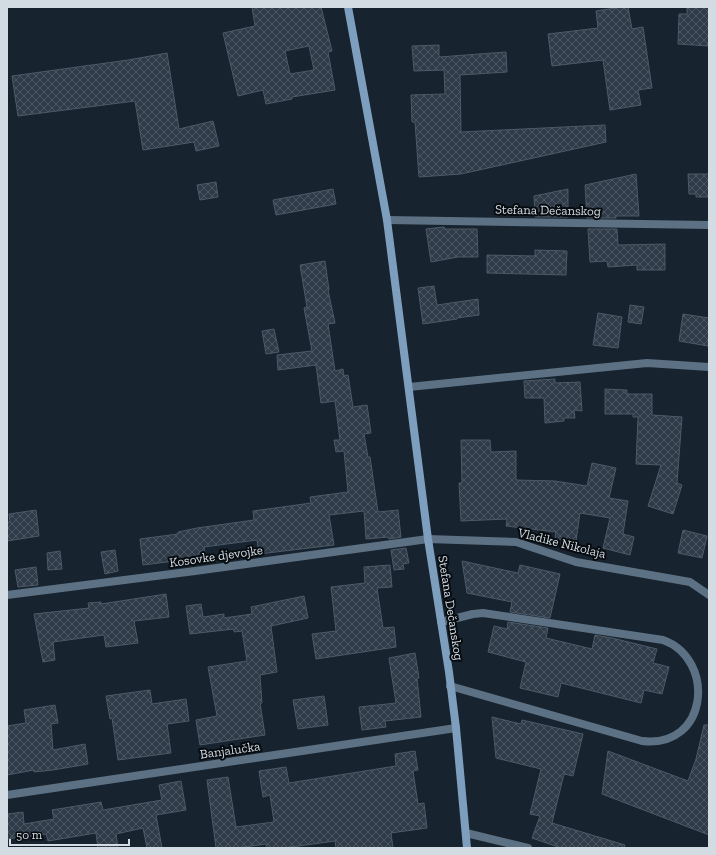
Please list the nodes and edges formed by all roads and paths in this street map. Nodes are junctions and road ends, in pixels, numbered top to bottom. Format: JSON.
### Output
{"nodes":[{"id":1,"x":348,"y":7,"type":"edge"},
{"id":2,"x":351,"y":7,"type":"edge"},
{"id":3,"x":388,"y":220,"type":"junction"},
{"id":4,"x":709,"y":225,"type":"edge"},
{"id":5,"x":709,"y":367,"type":"edge"},
{"id":6,"x":409,"y":387,"type":"junction"},
{"id":7,"x":428,"y":539,"type":"junction"},
{"id":8,"x":7,"y":595,"type":"edge"},
{"id":9,"x":709,"y":595,"type":"edge"},
{"id":10,"x":440,"y":622,"type":"junction"},
{"id":11,"x":450,"y":686,"type":"junction"},
{"id":12,"x":456,"y":728,"type":"junction"},
{"id":13,"x":7,"y":795,"type":"edge"},
{"id":14,"x":466,"y":833,"type":"junction"},
{"id":15,"x":467,"y":848,"type":"edge"},
{"id":16,"x":528,"y":848,"type":"edge"}],
"edges":[{"from":1,"to":2,"type":"street"},
{"from":1,"to":3,"type":"main road","name":"Stefana Dečanskog"},
{"from":3,"to":4,"type":"street","name":"Stefana Dečanskog"},
{"from":3,"to":6,"type":"main road","name":"Stefana Dečanskog"},
{"from":5,"to":6,"type":"street"},
{"from":6,"to":7,"type":"main road","name":"Stefana Dečanskog"},
{"from":7,"to":8,"type":"street","name":"Kosovke djevojke"},
{"from":7,"to":9,"type":"street","name":"Vladike Nikolaja"},
{"from":7,"to":10,"type":"main road","name":"Stefana Dečanskog"},
{"from":10,"to":11,"type":"main road","name":"Stefana Dečanskog"},
{"from":10,"to":11,"type":"street"},
{"from":11,"to":12,"type":"main road","name":"Stefana Dečanskog"},
{"from":12,"to":13,"type":"street","name":"Banjalučka"},
{"from":12,"to":14,"type":"main road","name":"Stefana Dečanskog"},
{"from":14,"to":15,"type":"main road","name":"Stefana Dečanskog"},
{"from":14,"to":16,"type":"street"}]}
